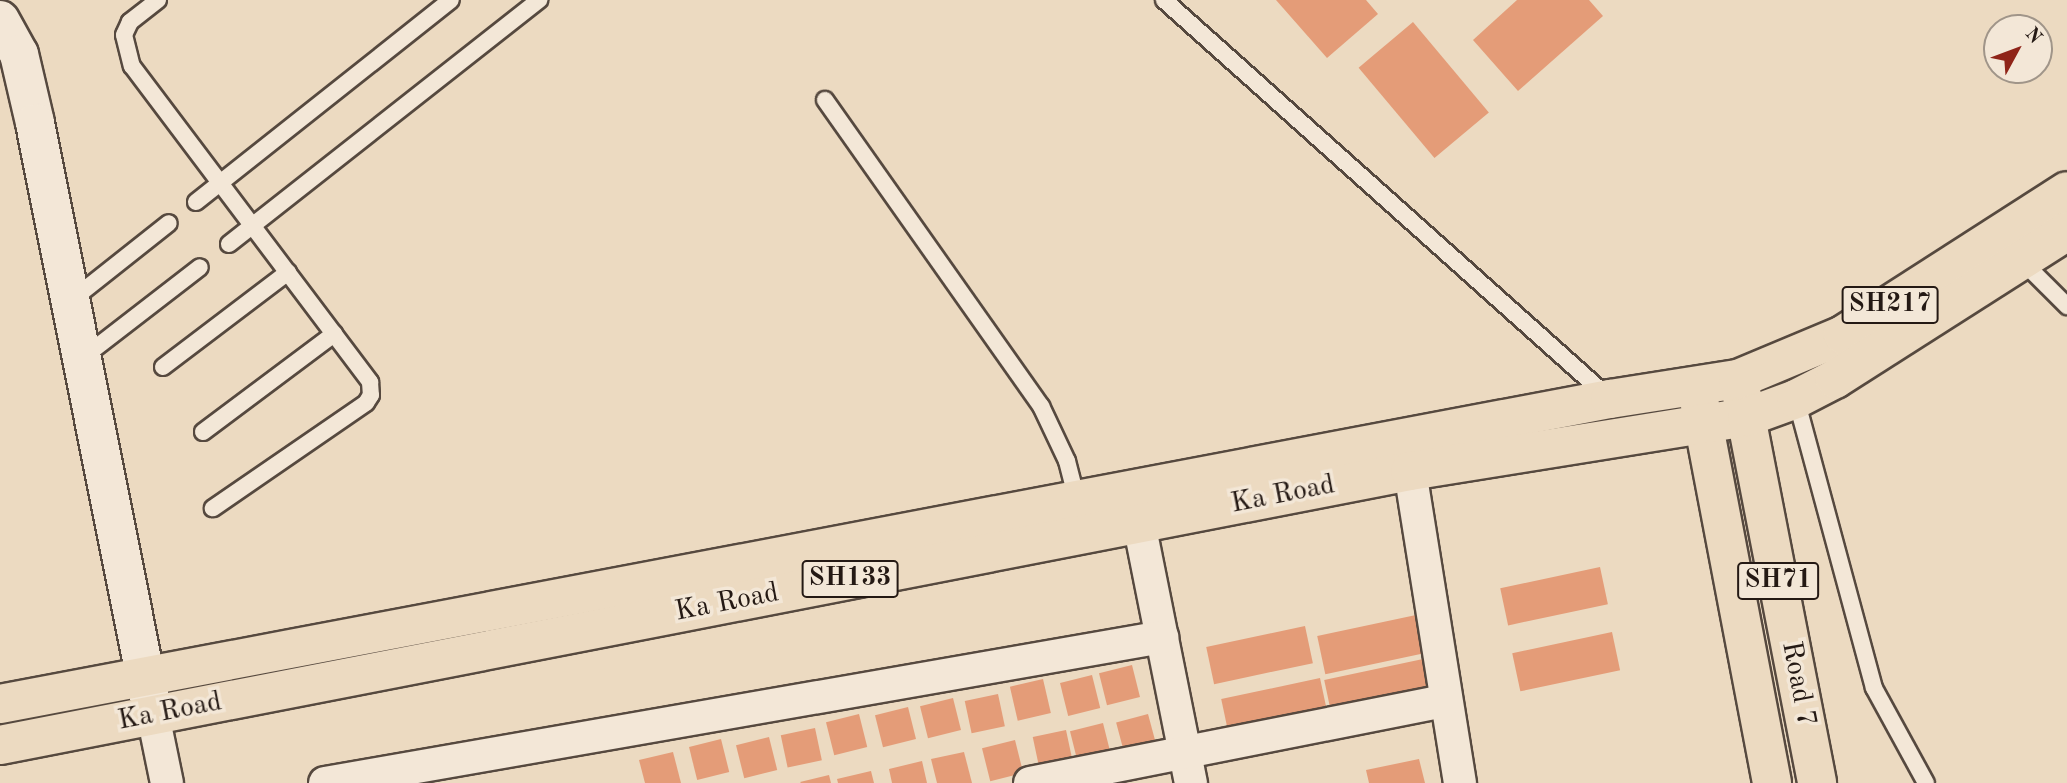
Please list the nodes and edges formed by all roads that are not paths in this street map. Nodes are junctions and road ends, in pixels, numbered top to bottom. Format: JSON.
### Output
{"nodes":[{"id":1,"x":158,"y":0,"type":"edge"},
{"id":2,"x":451,"y":0,"type":"edge"},
{"id":3,"x":538,"y":0,"type":"edge"},
{"id":4,"x":1164,"y":0,"type":"edge"},
{"id":5,"x":0,"y":20,"type":"edge"},
{"id":6,"x":825,"y":100,"type":"dead end"},
{"id":7,"x":221,"y":182,"type":"junction"},
{"id":8,"x":2067,"y":191,"type":"edge"},
{"id":9,"x":196,"y":202,"type":"dead end"},
{"id":10,"x":169,"y":223,"type":"dead end"},
{"id":11,"x":254,"y":227,"type":"junction"},
{"id":12,"x":2067,"y":231,"type":"edge"},
{"id":13,"x":229,"y":244,"type":"dead end"},
{"id":14,"x":2020,"y":260,"type":"junction"},
{"id":15,"x":200,"y":267,"type":"dead end"},
{"id":16,"x":288,"y":272,"type":"junction"},
{"id":17,"x":73,"y":299,"type":"junction"},
{"id":18,"x":2067,"y":306,"type":"edge"},
{"id":19,"x":334,"y":334,"type":"junction"},
{"id":20,"x":85,"y":356,"type":"junction"},
{"id":21,"x":163,"y":367,"type":"dead end"},
{"id":22,"x":1738,"y":379,"type":"junction"},
{"id":23,"x":1697,"y":386,"type":"junction"},
{"id":24,"x":1610,"y":399,"type":"junction"},
{"id":25,"x":1796,"y":400,"type":"junction"},
{"id":26,"x":1747,"y":416,"type":"junction"},
{"id":27,"x":1703,"y":425,"type":"junction"},
{"id":28,"x":203,"y":432,"type":"dead end"},
{"id":29,"x":1410,"y":471,"type":"junction"},
{"id":30,"x":1076,"y":500,"type":"junction"},
{"id":31,"x":213,"y":508,"type":"dead end"},
{"id":32,"x":1139,"y":523,"type":"junction"},
{"id":33,"x":1162,"y":637,"type":"junction"},
{"id":34,"x":144,"y":675,"type":"junction"},
{"id":35,"x":1444,"y":701,"type":"junction"},
{"id":36,"x":0,"y":704,"type":"edge"},
{"id":37,"x":153,"y":715,"type":"junction"},
{"id":38,"x":0,"y":746,"type":"edge"},
{"id":39,"x":1188,"y":768,"type":"edge"},
{"id":40,"x":362,"y":780,"type":"edge"},
{"id":41,"x":1042,"y":782,"type":"edge"},
{"id":42,"x":167,"y":783,"type":"edge"},
{"id":43,"x":325,"y":783,"type":"edge"},
{"id":44,"x":1460,"y":783,"type":"edge"},
{"id":45,"x":1772,"y":783,"type":"edge"},
{"id":46,"x":1817,"y":783,"type":"edge"},
{"id":47,"x":1926,"y":783,"type":"edge"}],
"edges":[{"from":1,"to":7,"type":"lane"},
{"from":2,"to":7,"type":"lane"},
{"from":3,"to":11,"type":"lane"},
{"from":4,"to":24,"type":"lane"},
{"from":5,"to":17,"type":"street"},
{"from":6,"to":30,"type":"lane"},
{"from":7,"to":9,"type":"lane"},
{"from":7,"to":11,"type":"lane"},
{"from":8,"to":22,"type":"main road","number":"SH217"},
{"from":10,"to":17,"type":"lane"},
{"from":11,"to":13,"type":"lane"},
{"from":11,"to":16,"type":"lane"},
{"from":12,"to":14,"type":"main road","number":"SH217"},
{"from":14,"to":18,"type":"lane"},
{"from":14,"to":25,"type":"main road","number":"SH217"},
{"from":15,"to":20,"type":"lane"},
{"from":16,"to":19,"type":"lane"},
{"from":16,"to":21,"type":"lane"},
{"from":17,"to":20,"type":"street"},
{"from":19,"to":28,"type":"lane"},
{"from":19,"to":31,"type":"lane"},
{"from":20,"to":34,"type":"street"},
{"from":22,"to":23,"type":"main road","number":"SH217"},
{"from":22,"to":26,"type":"main road","name":"Road 7","number":"SH71"},
{"from":23,"to":24,"type":"main road","name":"Ka Road","number":"SH133"},
{"from":23,"to":27,"type":"main road","name":"Road 7","number":"SH71"},
{"from":24,"to":30,"type":"main road","name":"Ka Road","number":"SH133"},
{"from":25,"to":26,"type":"main road","number":"SH217"},
{"from":25,"to":47,"type":"lane"},
{"from":26,"to":27,"type":"main road","name":"Ka Road"},
{"from":26,"to":46,"type":"main road","name":"Road 7","number":"SH71"},
{"from":27,"to":29,"type":"main road","name":"Ka Road","number":"SH133"},
{"from":27,"to":45,"type":"main road","name":"Road 7","number":"SH71"},
{"from":29,"to":32,"type":"main road","name":"Ka Road","number":"SH133"},
{"from":29,"to":35,"type":"street"},
{"from":30,"to":34,"type":"main road","name":"Ka Road","number":"SH133"},
{"from":32,"to":33,"type":"street"},
{"from":32,"to":37,"type":"main road","name":"Ka Road","number":"SH133"},
{"from":33,"to":39,"type":"street"},
{"from":33,"to":40,"type":"street"},
{"from":34,"to":36,"type":"main road","name":"Ka Road","number":"SH133"},
{"from":34,"to":37,"type":"street"},
{"from":35,"to":39,"type":"street"},
{"from":35,"to":44,"type":"street"},
{"from":37,"to":38,"type":"main road","name":"Ka Road","number":"SH133"},
{"from":37,"to":42,"type":"street"},
{"from":39,"to":41,"type":"street"},
{"from":40,"to":43,"type":"street"}]}
